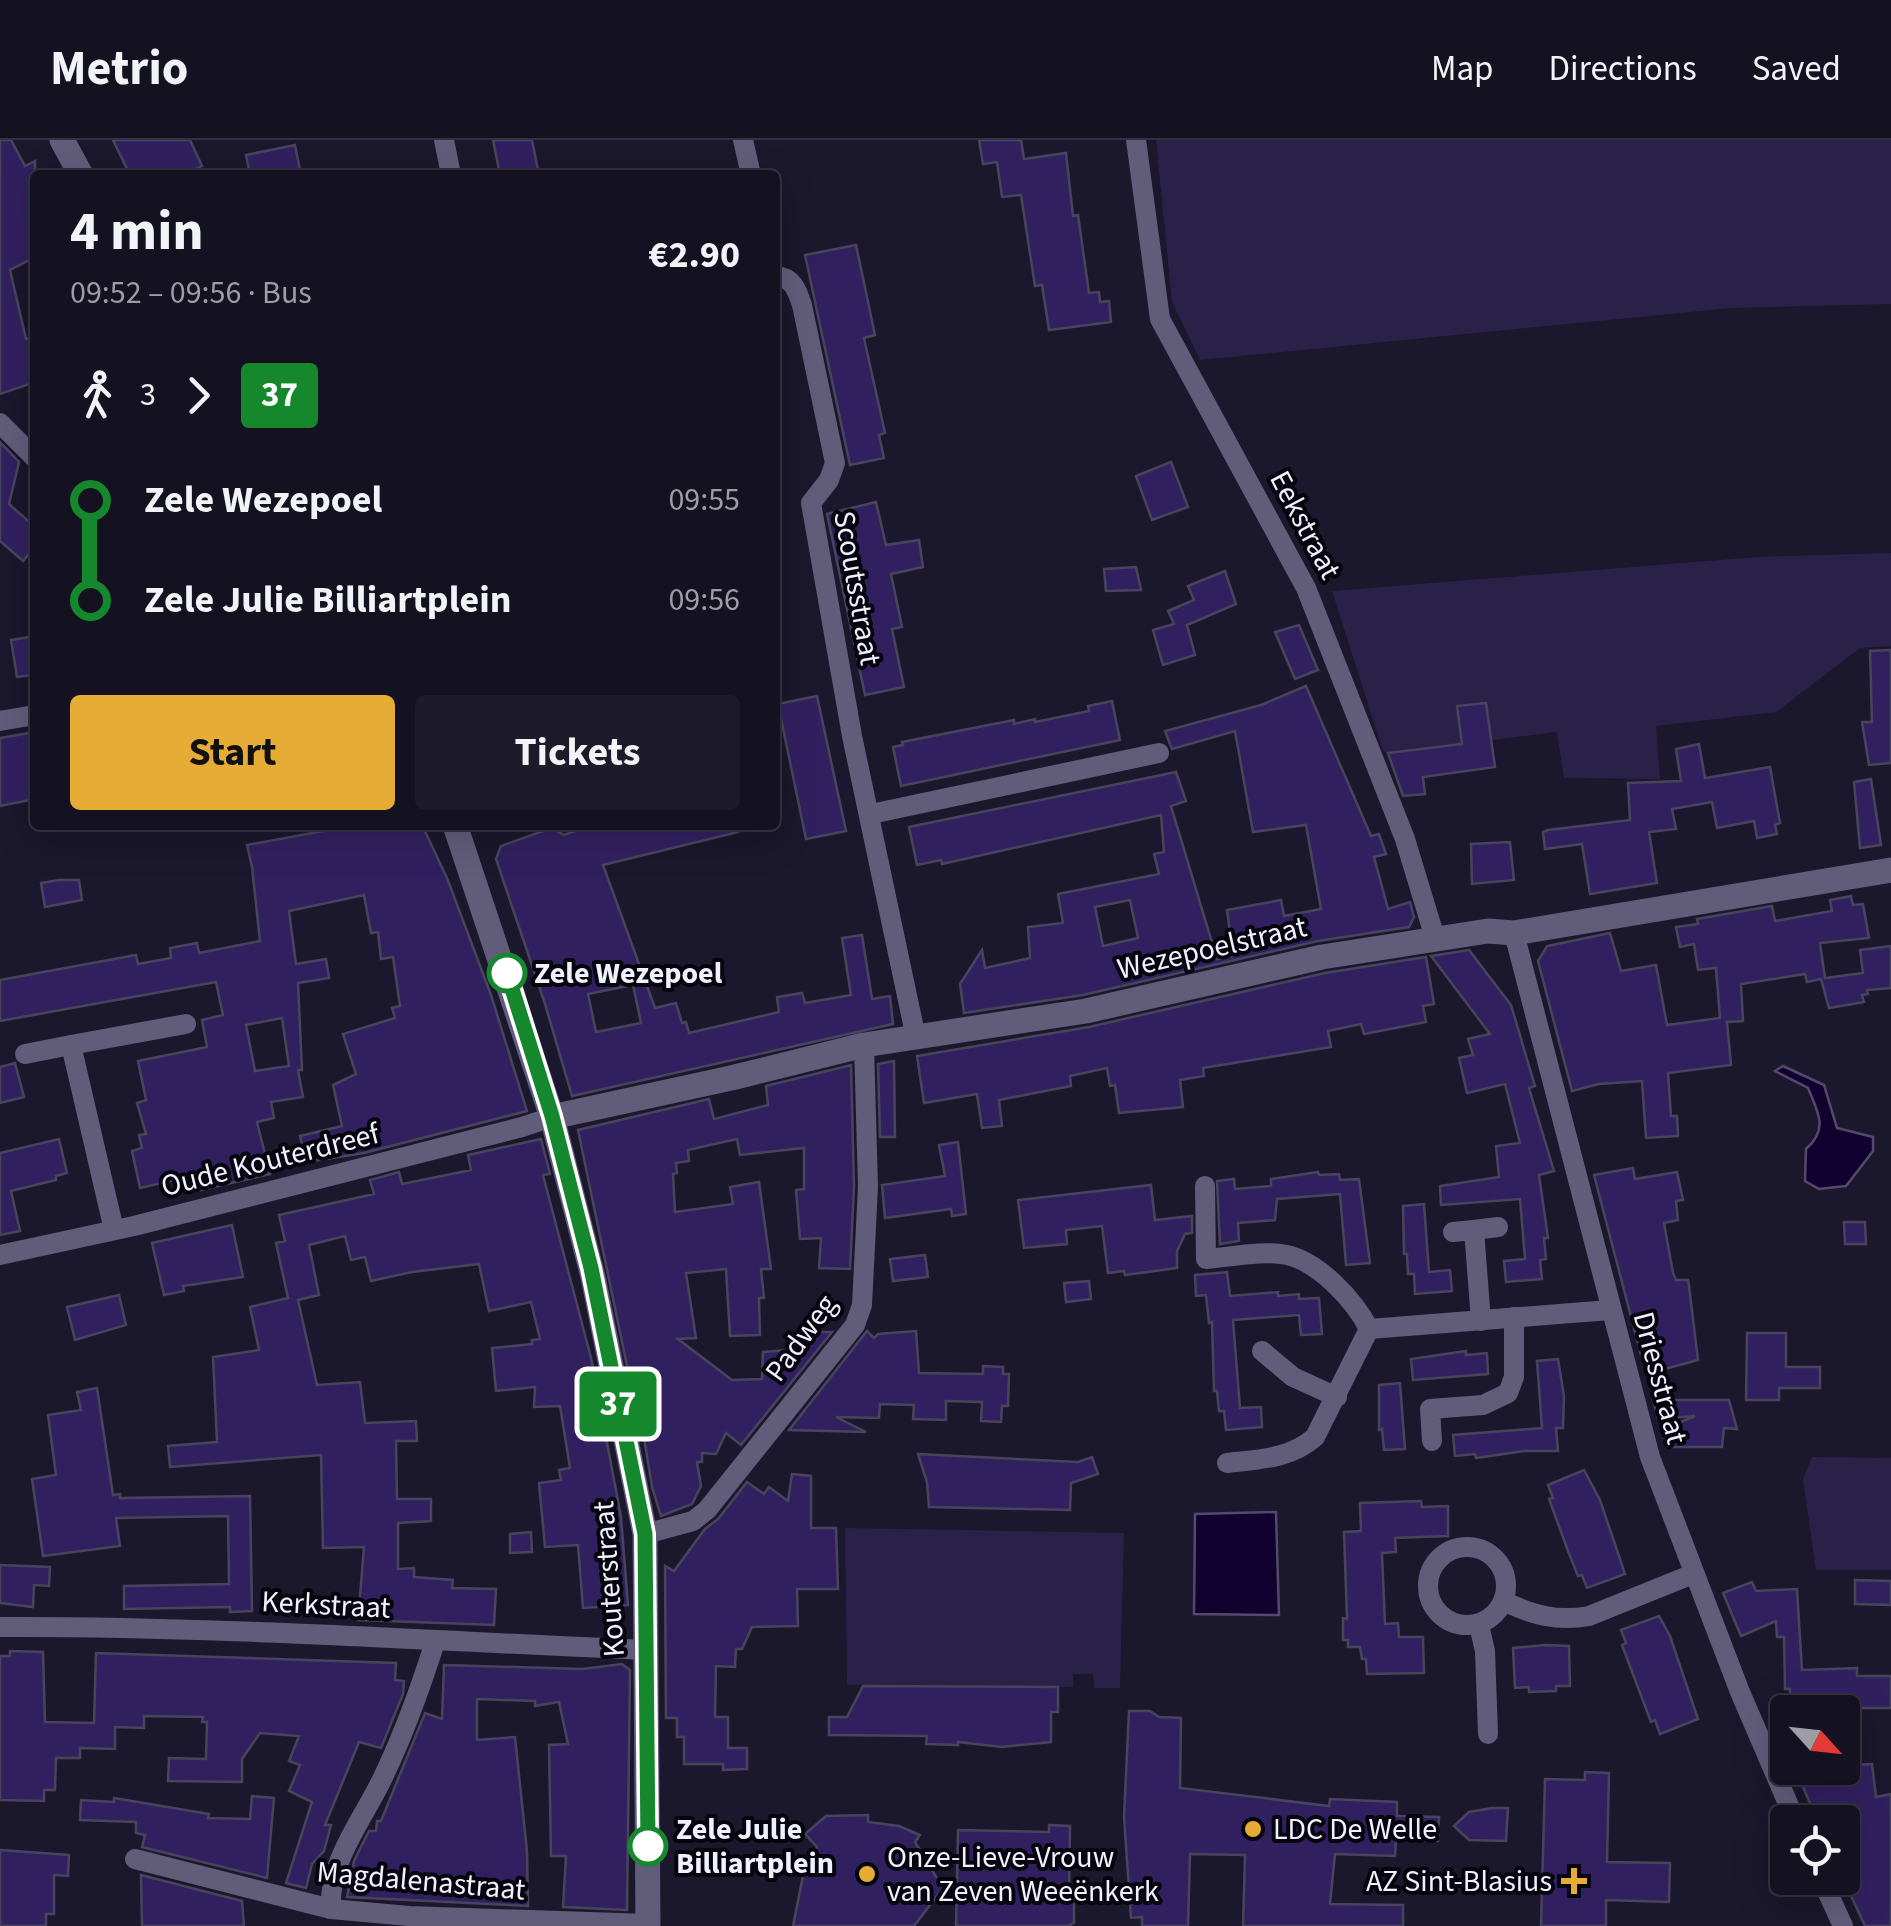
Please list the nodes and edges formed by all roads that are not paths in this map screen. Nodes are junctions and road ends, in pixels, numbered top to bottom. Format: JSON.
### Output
{"nodes":[{"id":1,"x":62,"y":140,"type":"edge"},
{"id":2,"x":444,"y":140,"type":"edge"},
{"id":3,"x":743,"y":140,"type":"edge"},
{"id":4,"x":1136,"y":140,"type":"edge"},
{"id":5,"x":78,"y":170,"type":"edge"},
{"id":6,"x":450,"y":170,"type":"edge"},
{"id":7,"x":750,"y":170,"type":"edge"},
{"id":8,"x":780,"y":276,"type":"edge"},
{"id":9,"x":0,"y":423,"type":"edge"},
{"id":10,"x":30,"y":453,"type":"edge"},
{"id":11,"x":30,"y":716,"type":"edge"},
{"id":12,"x":0,"y":721,"type":"edge"},
{"id":13,"x":1159,"y":754,"type":"dead end"},
{"id":14,"x":870,"y":814,"type":"junction"},
{"id":15,"x":457,"y":830,"type":"edge"},
{"id":16,"x":1891,"y":870,"type":"edge"},
{"id":17,"x":1514,"y":933,"type":"junction"},
{"id":18,"x":1435,"y":938,"type":"junction"},
{"id":19,"x":186,"y":1024,"type":"dead end"},
{"id":20,"x":916,"y":1038,"type":"junction"},
{"id":21,"x":71,"y":1044,"type":"junction"},
{"id":22,"x":864,"y":1046,"type":"junction"},
{"id":23,"x":25,"y":1054,"type":"dead end"},
{"id":24,"x":552,"y":1116,"type":"junction"},
{"id":25,"x":1205,"y":1186,"type":"dead end"},
{"id":26,"x":1498,"y":1227,"type":"dead end"},
{"id":27,"x":114,"y":1230,"type":"junction"},
{"id":28,"x":1474,"y":1230,"type":"junction"},
{"id":29,"x":1452,"y":1232,"type":"dead end"},
{"id":30,"x":0,"y":1255,"type":"edge"},
{"id":31,"x":1610,"y":1310,"type":"junction"},
{"id":32,"x":1514,"y":1317,"type":"junction"},
{"id":33,"x":1481,"y":1322,"type":"junction"},
{"id":34,"x":1369,"y":1329,"type":"junction"},
{"id":35,"x":1262,"y":1351,"type":"dead end"},
{"id":36,"x":1337,"y":1397,"type":"junction"},
{"id":37,"x":1432,"y":1441,"type":"dead end"},
{"id":38,"x":1227,"y":1463,"type":"dead end"},
{"id":39,"x":645,"y":1534,"type":"junction"},
{"id":40,"x":1693,"y":1574,"type":"junction"},
{"id":41,"x":1503,"y":1601,"type":"junction"},
{"id":42,"x":1479,"y":1625,"type":"junction"},
{"id":43,"x":0,"y":1627,"type":"edge"},
{"id":44,"x":435,"y":1642,"type":"junction"},
{"id":45,"x":648,"y":1650,"type":"junction"},
{"id":46,"x":1488,"y":1734,"type":"dead end"},
{"id":47,"x":1789,"y":1805,"type":"edge"},
{"id":48,"x":135,"y":1859,"type":"dead end"},
{"id":49,"x":1829,"y":1895,"type":"edge"},
{"id":50,"x":331,"y":1909,"type":"junction"},
{"id":51,"x":648,"y":1925,"type":"edge"},
{"id":52,"x":1843,"y":1926,"type":"edge"}],
"edges":[{"from":1,"to":5,"type":"street"},
{"from":2,"to":6,"type":"street"},
{"from":3,"to":7,"type":"street"},
{"from":4,"to":18,"type":"street","name":"Eekstraat"},
{"from":8,"to":14,"type":"street","name":"Scoutsstraat"},
{"from":9,"to":10,"type":"street"},
{"from":11,"to":12,"type":"street"},
{"from":13,"to":14,"type":"street"},
{"from":14,"to":20,"type":"street","name":"Scoutsstraat"},
{"from":15,"to":24,"type":"street","name":"Kouterstraat"},
{"from":16,"to":17,"type":"street","name":"Wezepoelstraat"},
{"from":17,"to":18,"type":"street","name":"Wezepoelstraat"},
{"from":17,"to":31,"type":"street","name":"Driesstraat"},
{"from":18,"to":20,"type":"street","name":"Wezepoelstraat"},
{"from":19,"to":21,"type":"street"},
{"from":20,"to":22,"type":"street","name":"Wezepoelstraat"},
{"from":21,"to":23,"type":"street"},
{"from":21,"to":27,"type":"street"},
{"from":22,"to":24,"type":"street","name":"Wezepoelstraat"},
{"from":22,"to":39,"type":"street","name":"Padweg"},
{"from":24,"to":27,"type":"street","name":"Oude Kouterdreef"},
{"from":24,"to":39,"type":"street","name":"Kouterstraat"},
{"from":25,"to":34,"type":"street"},
{"from":26,"to":28,"type":"street"},
{"from":27,"to":30,"type":"street","name":"Oude Kouterdreef"},
{"from":28,"to":29,"type":"street"},
{"from":28,"to":33,"type":"street"},
{"from":31,"to":32,"type":"street"},
{"from":31,"to":40,"type":"street","name":"Driesstraat"},
{"from":32,"to":33,"type":"street"},
{"from":32,"to":37,"type":"street"},
{"from":33,"to":34,"type":"street"},
{"from":34,"to":36,"type":"street"},
{"from":35,"to":36,"type":"street"},
{"from":36,"to":38,"type":"street"},
{"from":39,"to":45,"type":"street","name":"Kouterstraat"},
{"from":40,"to":41,"type":"street"},
{"from":40,"to":47,"type":"street","name":"Driesstraat"},
{"from":41,"to":42,"type":"street"},
{"from":41,"to":42,"type":"street"},
{"from":42,"to":46,"type":"street"},
{"from":43,"to":44,"type":"street","name":"Kerkstraat"},
{"from":44,"to":45,"type":"street","name":"Kerkstraat"},
{"from":44,"to":50,"type":"street"},
{"from":45,"to":51,"type":"street","name":"Kouterstraat"},
{"from":48,"to":50,"type":"street","name":"Magdalenastraat"},
{"from":49,"to":52,"type":"street"},
{"from":50,"to":51,"type":"street","name":"Magdalenastraat"}]}
